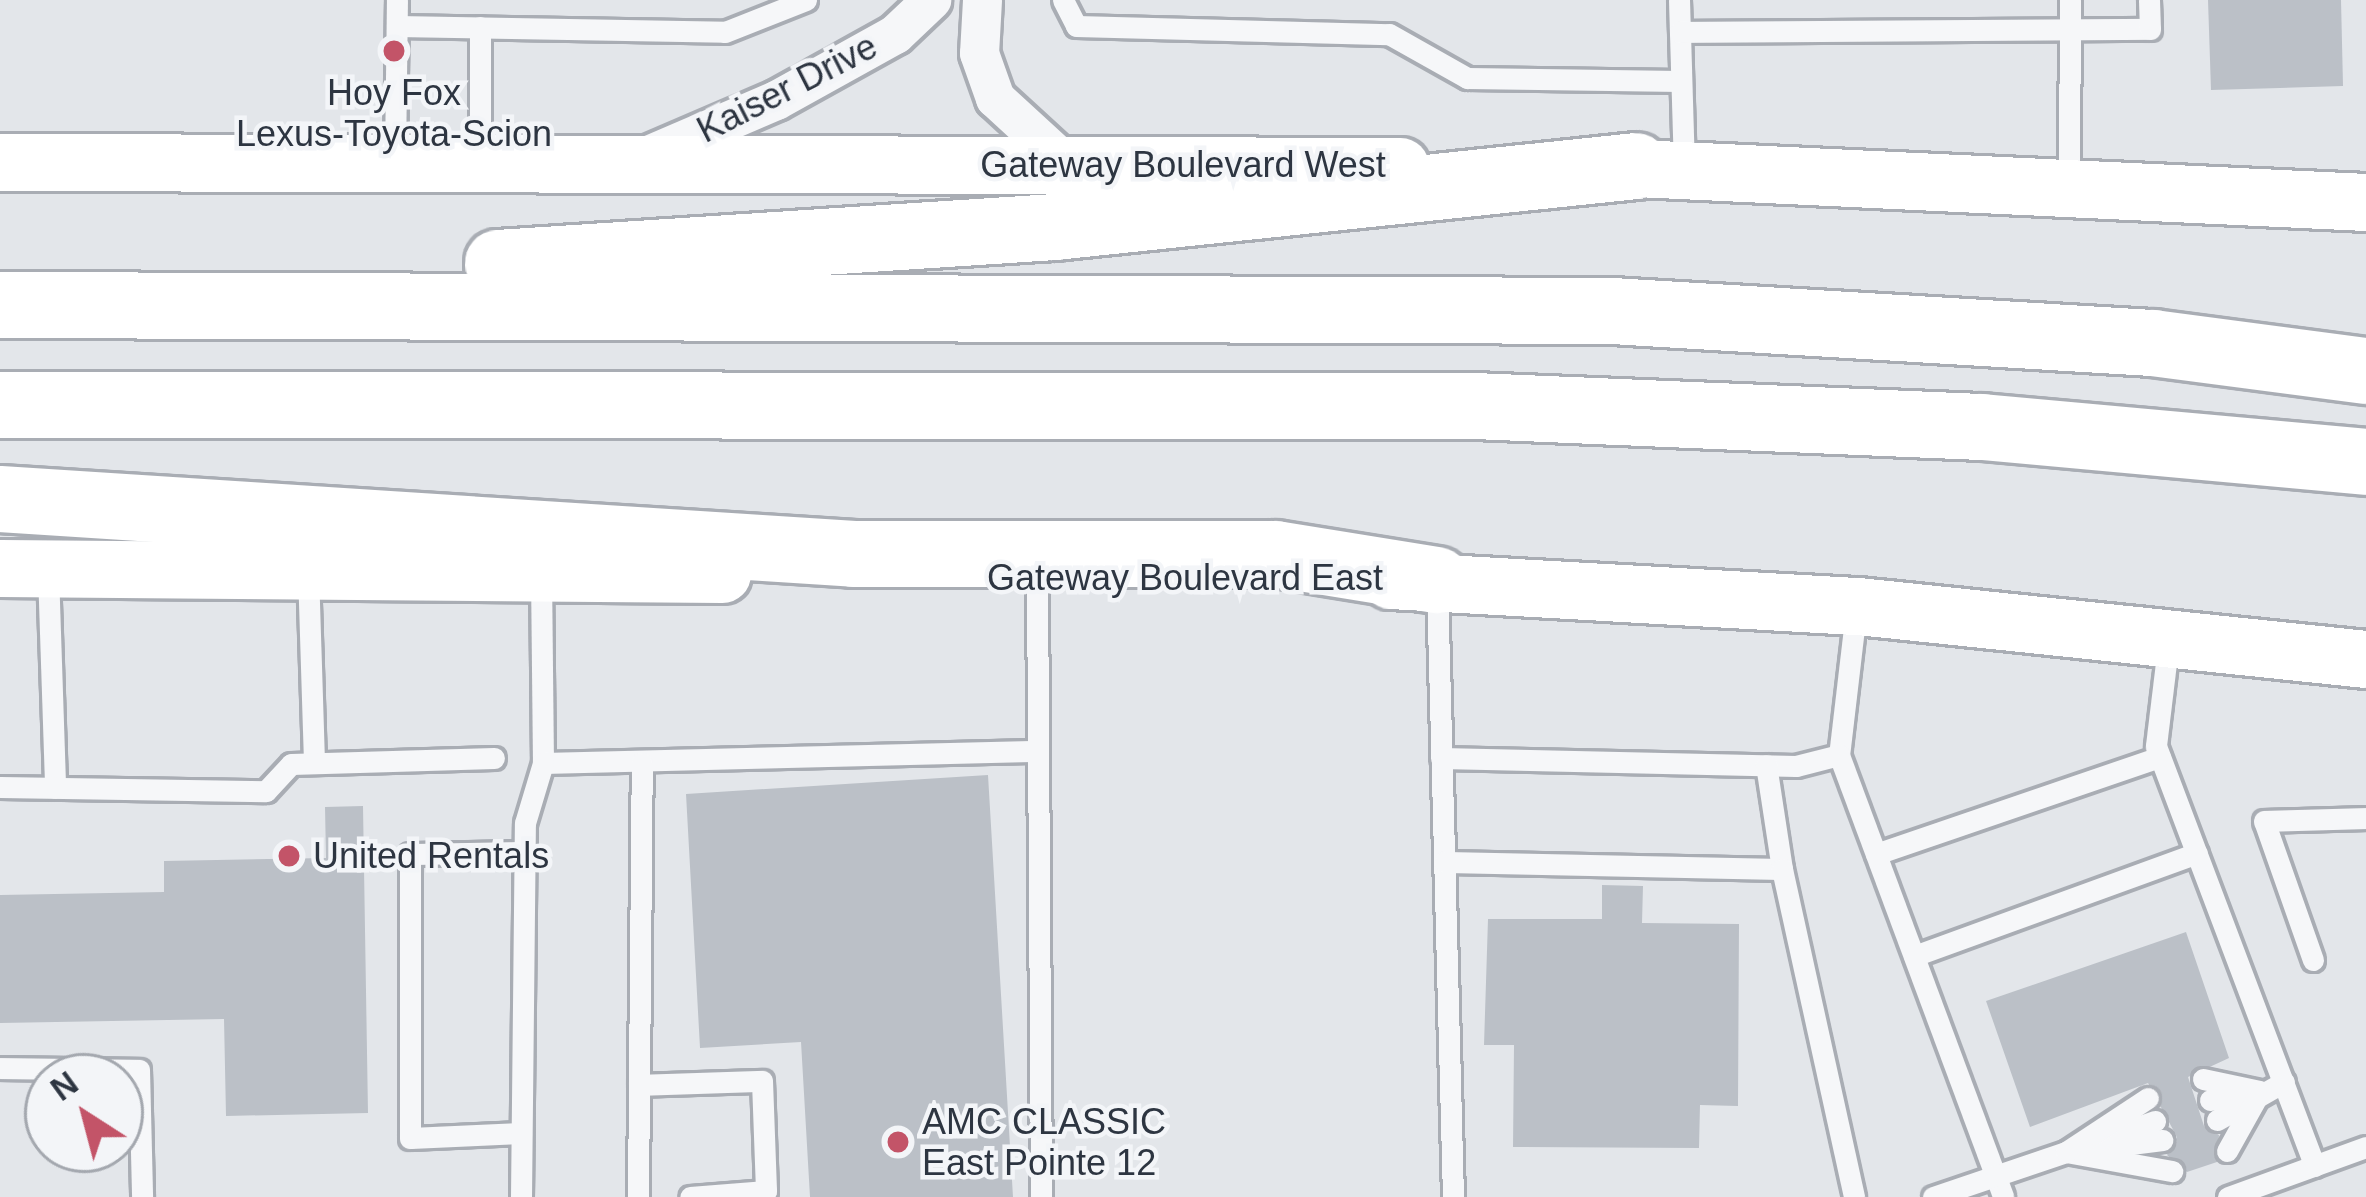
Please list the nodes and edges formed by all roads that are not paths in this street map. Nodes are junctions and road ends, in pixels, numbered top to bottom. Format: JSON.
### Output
{"nodes":[{"id":1,"x":397,"y":0,"type":"edge"},
{"id":2,"x":806,"y":0,"type":"edge"},
{"id":3,"x":931,"y":0,"type":"edge"},
{"id":4,"x":982,"y":0,"type":"edge"},
{"id":5,"x":1063,"y":0,"type":"edge"},
{"id":6,"x":1679,"y":0,"type":"edge"},
{"id":7,"x":2070,"y":0,"type":"edge"},
{"id":8,"x":2149,"y":0,"type":"edge"},
{"id":9,"x":397,"y":26,"type":"junction"},
{"id":10,"x":480,"y":27,"type":"junction"},
{"id":11,"x":2070,"y":29,"type":"junction"},
{"id":12,"x":1680,"y":32,"type":"junction"},
{"id":13,"x":1680,"y":80,"type":"junction"},
{"id":14,"x":395,"y":161,"type":"junction"},
{"id":15,"x":481,"y":161,"type":"junction"},
{"id":16,"x":632,"y":161,"type":"junction"},
{"id":17,"x":0,"y":162,"type":"edge"},
{"id":18,"x":1069,"y":166,"type":"junction"},
{"id":19,"x":1660,"y":166,"type":"junction"},
{"id":20,"x":2069,"y":183,"type":"junction"},
{"id":21,"x":2365,"y":201,"type":"edge"},
{"id":22,"x":0,"y":270,"type":"edge"},
{"id":23,"x":0,"y":304,"type":"edge"},
{"id":24,"x":2366,"y":371,"type":"edge"},
{"id":25,"x":0,"y":405,"type":"edge"},
{"id":26,"x":2366,"y":462,"type":"edge"},
{"id":27,"x":0,"y":499,"type":"edge"},
{"id":28,"x":24,"y":568,"type":"edge"},
{"id":29,"x":308,"y":570,"type":"junction"},
{"id":30,"x":541,"y":573,"type":"junction"},
{"id":31,"x":1036,"y":577,"type":"junction"},
{"id":32,"x":1436,"y":580,"type":"junction"},
{"id":33,"x":1858,"y":606,"type":"junction"},
{"id":34,"x":2169,"y":638,"type":"junction"},
{"id":35,"x":2366,"y":658,"type":"edge"},
{"id":36,"x":1031,"y":751,"type":"junction"},
{"id":37,"x":1839,"y":755,"type":"junction"},
{"id":38,"x":2160,"y":757,"type":"junction"},
{"id":39,"x":494,"y":758,"type":"dead end"},
{"id":40,"x":1441,"y":758,"type":"junction"},
{"id":41,"x":543,"y":763,"type":"junction"},
{"id":42,"x":643,"y":763,"type":"junction"},
{"id":43,"x":314,"y":764,"type":"junction"},
{"id":44,"x":1766,"y":765,"type":"junction"},
{"id":45,"x":0,"y":787,"type":"edge"},
{"id":46,"x":55,"y":788,"type":"junction"},
{"id":47,"x":2366,"y":818,"type":"edge"},
{"id":48,"x":525,"y":852,"type":"junction"},
{"id":49,"x":2197,"y":853,"type":"junction"},
{"id":50,"x":1876,"y":854,"type":"junction"},
{"id":51,"x":1445,"y":862,"type":"junction"},
{"id":52,"x":1782,"y":868,"type":"junction"},
{"id":53,"x":1914,"y":956,"type":"junction"},
{"id":54,"x":2313,"y":960,"type":"dead end"},
{"id":55,"x":0,"y":1068,"type":"edge"},
{"id":56,"x":2284,"y":1082,"type":"junction"},
{"id":57,"x":639,"y":1085,"type":"junction"},
{"id":58,"x":2260,"y":1091,"type":"junction"},
{"id":59,"x":521,"y":1133,"type":"junction"},
{"id":60,"x":2161,"y":1137,"type":"junction"},
{"id":61,"x":2366,"y":1147,"type":"edge"},
{"id":62,"x":2066,"y":1152,"type":"junction"},
{"id":63,"x":2314,"y":1166,"type":"junction"},
{"id":64,"x":1999,"y":1188,"type":"edge"},
{"id":65,"x":142,"y":1197,"type":"edge"},
{"id":66,"x":521,"y":1197,"type":"edge"},
{"id":67,"x":638,"y":1197,"type":"edge"},
{"id":68,"x":690,"y":1197,"type":"edge"},
{"id":69,"x":1041,"y":1197,"type":"edge"},
{"id":70,"x":1453,"y":1197,"type":"edge"},
{"id":71,"x":1854,"y":1197,"type":"edge"},
{"id":72,"x":1933,"y":1197,"type":"edge"},
{"id":73,"x":2228,"y":1197,"type":"edge"}],
"edges":[{"from":1,"to":9,"type":"lane"},
{"from":2,"to":10,"type":"lane"},
{"from":3,"to":16,"type":"street","name":"Kaiser Drive"},
{"from":4,"to":18,"type":"street"},
{"from":5,"to":13,"type":"lane"},
{"from":6,"to":12,"type":"lane"},
{"from":7,"to":11,"type":"lane"},
{"from":8,"to":11,"type":"lane"},
{"from":9,"to":10,"type":"lane"},
{"from":9,"to":14,"type":"lane"},
{"from":10,"to":15,"type":"lane"},
{"from":11,"to":12,"type":"lane"},
{"from":11,"to":20,"type":"lane"},
{"from":12,"to":13,"type":"lane"},
{"from":13,"to":19,"type":"lane"},
{"from":14,"to":15,"type":"main road","name":"Gateway Boulevard West"},
{"from":14,"to":17,"type":"main road","name":"Gateway Boulevard West"},
{"from":15,"to":16,"type":"main road","name":"Gateway Boulevard West"},
{"from":16,"to":18,"type":"main road","name":"Gateway Boulevard West"},
{"from":18,"to":19,"type":"main road","name":"Gateway Boulevard West"},
{"from":19,"to":20,"type":"main road","name":"Gateway Boulevard West"},
{"from":19,"to":22,"type":"highway"},
{"from":20,"to":21,"type":"main road","name":"Gateway Boulevard West"},
{"from":23,"to":24,"type":"highway"},
{"from":25,"to":26,"type":"highway"},
{"from":27,"to":32,"type":"highway"},
{"from":28,"to":29,"type":"main road","name":"Gateway Boulevard East"},
{"from":28,"to":46,"type":"lane"},
{"from":29,"to":30,"type":"main road","name":"Gateway Boulevard East"},
{"from":29,"to":43,"type":"lane"},
{"from":30,"to":31,"type":"main road","name":"Gateway Boulevard East"},
{"from":30,"to":41,"type":"lane"},
{"from":31,"to":32,"type":"main road","name":"Gateway Boulevard East"},
{"from":31,"to":36,"type":"lane"},
{"from":32,"to":33,"type":"main road","name":"Gateway Boulevard East"},
{"from":32,"to":40,"type":"lane"},
{"from":33,"to":34,"type":"main road","name":"Gateway Boulevard East"},
{"from":33,"to":37,"type":"lane"},
{"from":34,"to":35,"type":"main road","name":"Gateway Boulevard East"},
{"from":34,"to":38,"type":"lane"},
{"from":36,"to":42,"type":"lane"},
{"from":36,"to":69,"type":"lane"},
{"from":37,"to":44,"type":"lane"},
{"from":37,"to":50,"type":"lane"},
{"from":38,"to":49,"type":"lane"},
{"from":38,"to":50,"type":"lane"},
{"from":39,"to":43,"type":"lane"},
{"from":40,"to":44,"type":"lane"},
{"from":40,"to":51,"type":"lane"},
{"from":41,"to":42,"type":"lane"},
{"from":41,"to":48,"type":"lane"},
{"from":42,"to":57,"type":"lane"},
{"from":43,"to":46,"type":"lane"},
{"from":44,"to":52,"type":"lane"},
{"from":45,"to":46,"type":"lane"},
{"from":47,"to":54,"type":"lane"},
{"from":48,"to":59,"type":"lane"},
{"from":48,"to":59,"type":"lane"},
{"from":49,"to":53,"type":"lane"},
{"from":49,"to":56,"type":"lane"},
{"from":50,"to":53,"type":"lane"},
{"from":51,"to":52,"type":"lane"},
{"from":51,"to":70,"type":"lane"},
{"from":52,"to":71,"type":"lane"},
{"from":53,"to":64,"type":"lane"},
{"from":55,"to":65,"type":"lane"},
{"from":56,"to":58,"type":"lane"},
{"from":56,"to":63,"type":"lane"},
{"from":57,"to":67,"type":"lane"},
{"from":57,"to":68,"type":"lane"},
{"from":58,"to":58,"type":"lane"},
{"from":59,"to":66,"type":"lane"},
{"from":60,"to":62,"type":"lane"},
{"from":60,"to":62,"type":"lane"},
{"from":60,"to":62,"type":"lane"},
{"from":61,"to":63,"type":"lane"},
{"from":62,"to":64,"type":"lane"},
{"from":63,"to":73,"type":"lane"},
{"from":64,"to":72,"type":"lane"}]}
